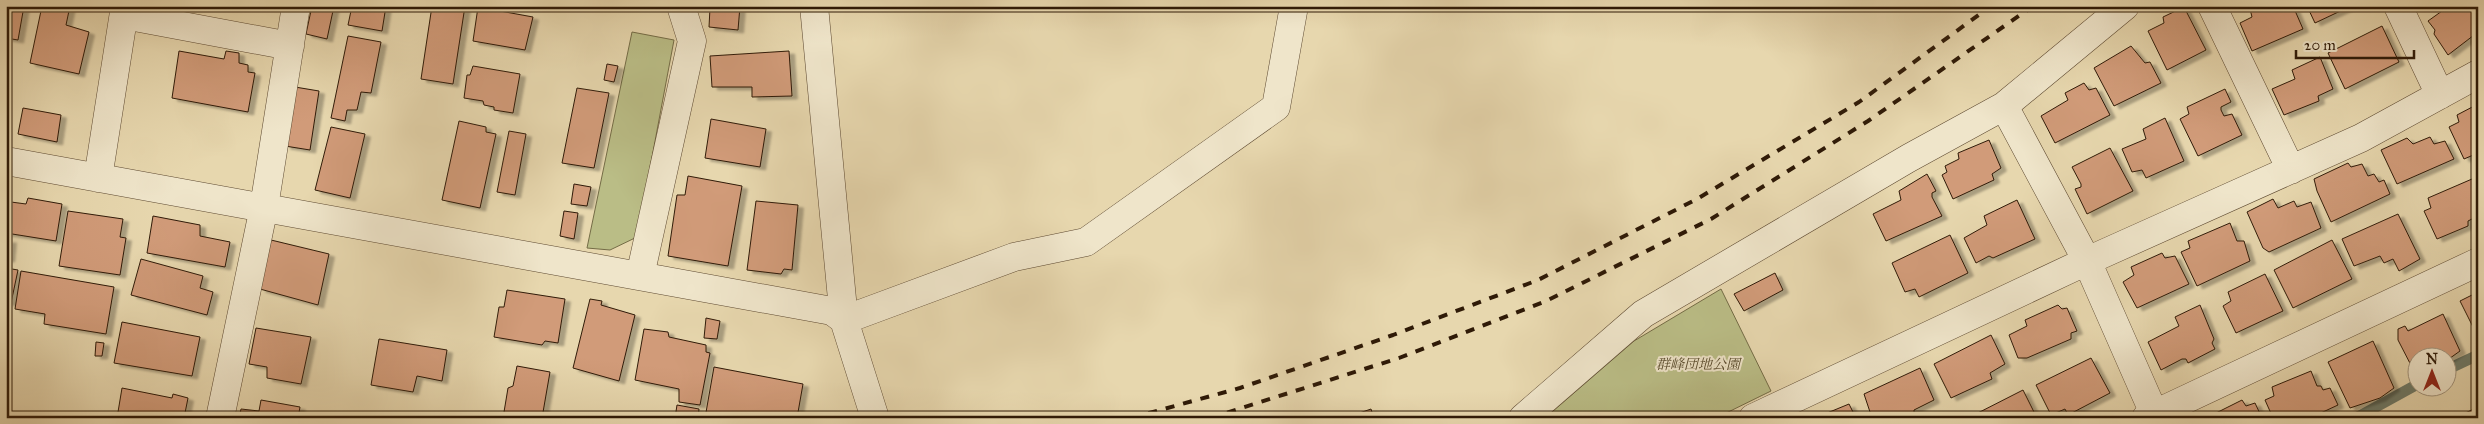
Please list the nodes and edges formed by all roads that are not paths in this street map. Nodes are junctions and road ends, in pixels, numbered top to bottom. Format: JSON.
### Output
{"nodes":[{"id":1,"x":296,"y":6,"type":"edge"},
{"id":2,"x":681,"y":6,"type":"edge"},
{"id":3,"x":814,"y":6,"type":"edge"},
{"id":4,"x":1294,"y":6,"type":"edge"},
{"id":5,"x":2125,"y":6,"type":"edge"},
{"id":6,"x":2212,"y":6,"type":"edge"},
{"id":7,"x":2398,"y":6,"type":"edge"},
{"id":8,"x":124,"y":10,"type":"edge"},
{"id":9,"x":290,"y":46,"type":"junction"},
{"id":10,"x":2478,"y":74,"type":"edge"},
{"id":11,"x":2440,"y":94,"type":"junction"},
{"id":12,"x":2004,"y":106,"type":"junction"},
{"id":13,"x":6,"y":161,"type":"edge"},
{"id":14,"x":2291,"y":170,"type":"junction"},
{"id":15,"x":98,"y":178,"type":"junction"},
{"id":16,"x":264,"y":207,"type":"junction"},
{"id":17,"x":2086,"y":261,"type":"junction"},
{"id":18,"x":2478,"y":262,"type":"edge"},
{"id":19,"x":640,"y":276,"type":"junction"},
{"id":20,"x":844,"y":320,"type":"junction"},
{"id":21,"x":2152,"y":416,"type":"edge"},
{"id":22,"x":220,"y":418,"type":"edge"},
{"id":23,"x":876,"y":418,"type":"edge"},
{"id":24,"x":1523,"y":418,"type":"edge"},
{"id":25,"x":1753,"y":418,"type":"edge"}],
"edges":[{"from":1,"to":9,"type":"street"},
{"from":2,"to":19,"type":"street"},
{"from":3,"to":20,"type":"street"},
{"from":4,"to":20,"type":"street"},
{"from":5,"to":12,"type":"street"},
{"from":6,"to":14,"type":"street"},
{"from":7,"to":11,"type":"street"},
{"from":8,"to":9,"type":"street"},
{"from":8,"to":15,"type":"street"},
{"from":9,"to":16,"type":"street"},
{"from":10,"to":11,"type":"street"},
{"from":11,"to":14,"type":"street"},
{"from":12,"to":17,"type":"street"},
{"from":12,"to":24,"type":"street"},
{"from":13,"to":15,"type":"street"},
{"from":14,"to":17,"type":"street"},
{"from":15,"to":16,"type":"street"},
{"from":16,"to":19,"type":"street"},
{"from":16,"to":22,"type":"street"},
{"from":17,"to":21,"type":"street"},
{"from":17,"to":25,"type":"street"},
{"from":18,"to":21,"type":"street"},
{"from":19,"to":20,"type":"street"},
{"from":20,"to":23,"type":"street"}]}
